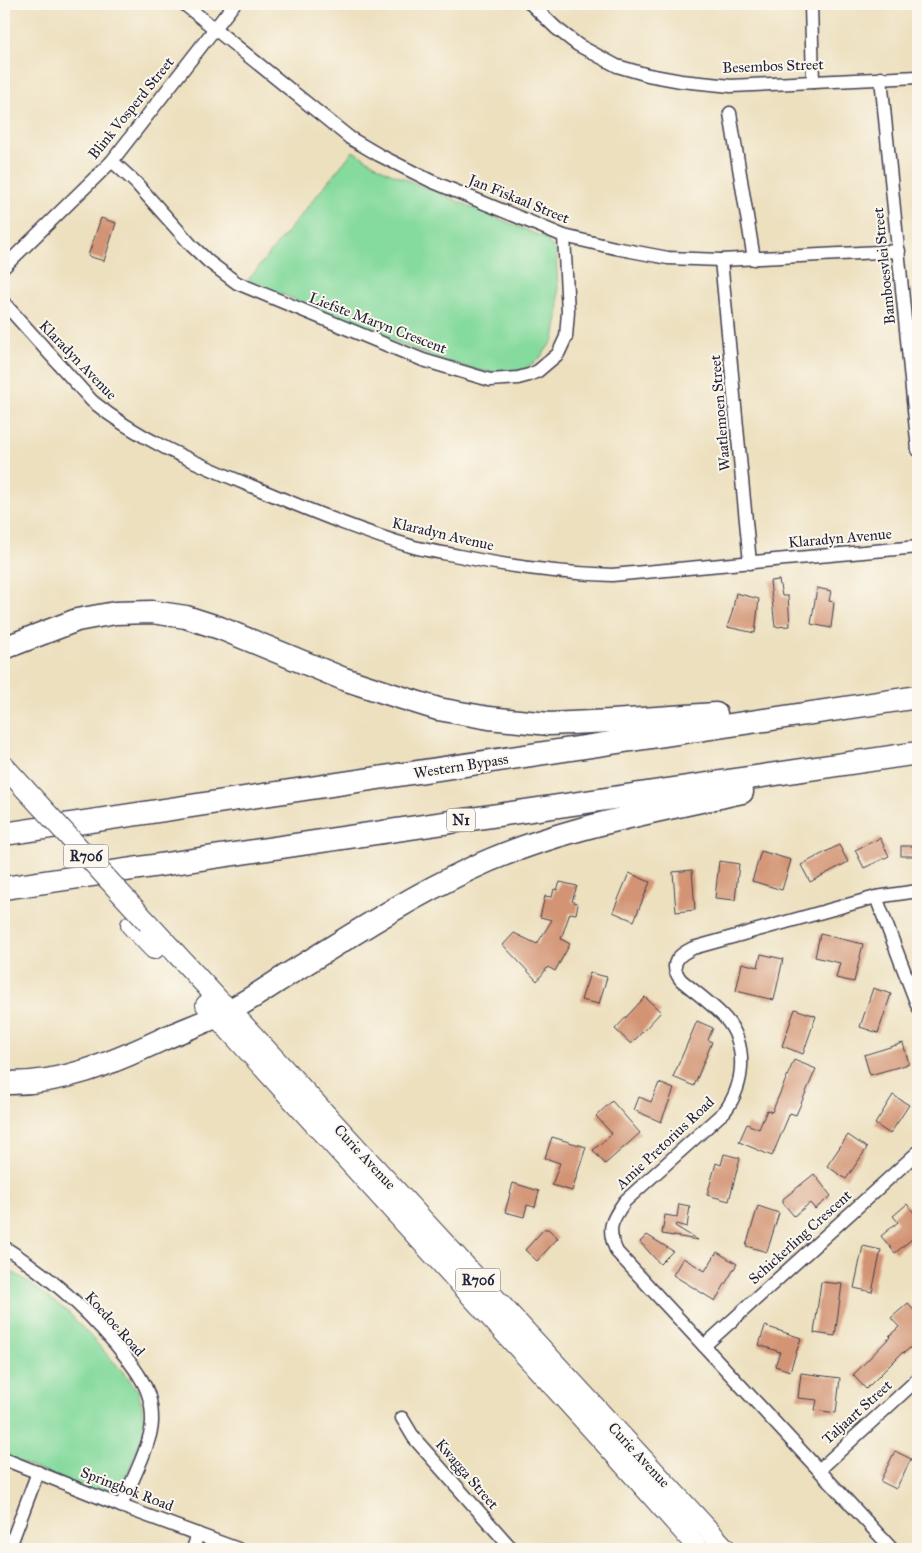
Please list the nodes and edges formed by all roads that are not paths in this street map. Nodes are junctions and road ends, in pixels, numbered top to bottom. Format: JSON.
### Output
{"nodes":[{"id":1,"x":184,"y":4,"type":"edge"},
{"id":2,"x":234,"y":4,"type":"edge"},
{"id":3,"x":531,"y":4,"type":"edge"},
{"id":4,"x":811,"y":4,"type":"edge"},
{"id":5,"x":215,"y":29,"type":"junction"},
{"id":6,"x":918,"y":76,"type":"edge"},
{"id":7,"x":881,"y":78,"type":"junction"},
{"id":8,"x":813,"y":82,"type":"junction"},
{"id":9,"x":730,"y":113,"type":"dead end"},
{"id":10,"x":112,"y":161,"type":"junction"},
{"id":11,"x":564,"y":236,"type":"junction"},
{"id":12,"x":899,"y":251,"type":"junction"},
{"id":13,"x":754,"y":259,"type":"junction"},
{"id":14,"x":721,"y":260,"type":"junction"},
{"id":15,"x":4,"y":267,"type":"edge"},
{"id":16,"x":4,"y":303,"type":"edge"},
{"id":17,"x":918,"y":450,"type":"edge"},
{"id":18,"x":918,"y":547,"type":"edge"},
{"id":19,"x":750,"y":563,"type":"junction"},
{"id":20,"x":4,"y":648,"type":"edge"},
{"id":21,"x":918,"y":697,"type":"edge"},
{"id":22,"x":894,"y":700,"type":"junction"},
{"id":23,"x":918,"y":753,"type":"edge"},
{"id":24,"x":847,"y":763,"type":"junction"},
{"id":25,"x":4,"y":766,"type":"edge"},
{"id":26,"x":15,"y":791,"type":"edge"},
{"id":27,"x":4,"y":834,"type":"edge"},
{"id":28,"x":4,"y":888,"type":"edge"},
{"id":29,"x":918,"y":891,"type":"edge"},
{"id":30,"x":876,"y":897,"type":"junction"},
{"id":31,"x":918,"y":1007,"type":"edge"},
{"id":32,"x":223,"y":1013,"type":"junction"},
{"id":33,"x":4,"y":1084,"type":"edge"},
{"id":34,"x":918,"y":1152,"type":"edge"},
{"id":35,"x":4,"y":1247,"type":"edge"},
{"id":36,"x":704,"y":1346,"type":"junction"},
{"id":37,"x":918,"y":1379,"type":"edge"},
{"id":38,"x":402,"y":1418,"type":"dead end"},
{"id":39,"x":4,"y":1459,"type":"edge"},
{"id":40,"x":818,"y":1470,"type":"junction"},
{"id":41,"x":38,"y":1472,"type":"junction"},
{"id":42,"x":121,"y":1506,"type":"junction"},
{"id":43,"x":198,"y":1534,"type":"junction"},
{"id":44,"x":9,"y":1549,"type":"edge"},
{"id":45,"x":193,"y":1549,"type":"edge"},
{"id":46,"x":238,"y":1549,"type":"edge"},
{"id":47,"x":512,"y":1549,"type":"edge"},
{"id":48,"x":699,"y":1549,"type":"edge"},
{"id":49,"x":726,"y":1549,"type":"edge"},
{"id":50,"x":892,"y":1549,"type":"edge"}],
"edges":[{"from":1,"to":5,"type":"street","name":"Jan Fiskaal Street"},
{"from":2,"to":5,"type":"street","name":"Blink Vosperd Street"},
{"from":3,"to":8,"type":"street","name":"Besembos Street"},
{"from":4,"to":8,"type":"street"},
{"from":5,"to":10,"type":"street","name":"Blink Vosperd Street"},
{"from":5,"to":11,"type":"street","name":"Jan Fiskaal Street"},
{"from":6,"to":7,"type":"street","name":"Besembos Street"},
{"from":7,"to":8,"type":"street","name":"Besembos Street"},
{"from":7,"to":12,"type":"street","name":"Bamboesvlei Street"},
{"from":9,"to":13,"type":"street"},
{"from":10,"to":11,"type":"street","name":"Liefste Maryn Crescent"},
{"from":10,"to":15,"type":"street","name":"Blink Vosperd Street"},
{"from":11,"to":14,"type":"street","name":"Jan Fiskaal Street"},
{"from":12,"to":13,"type":"street","name":"Jan Fiskaal Street"},
{"from":12,"to":17,"type":"street","name":"Bamboesvlei Street"},
{"from":13,"to":14,"type":"street","name":"Jan Fiskaal Street"},
{"from":14,"to":19,"type":"street","name":"Waatlemoen Street"},
{"from":16,"to":19,"type":"street","name":"Klaradyn Avenue"},
{"from":18,"to":19,"type":"street","name":"Klaradyn Avenue"},
{"from":20,"to":22,"type":"highway"},
{"from":21,"to":22,"type":"highway","name":"Western Bypass"},
{"from":22,"to":27,"type":"highway","name":"Western Bypass"},
{"from":23,"to":24,"type":"highway","number":"N1"},
{"from":24,"to":28,"type":"highway","number":"N1"},
{"from":24,"to":32,"type":"highway"},
{"from":25,"to":26,"type":"main road","name":"Curie Avenue","number":"R706"},
{"from":26,"to":32,"type":"main road","name":"Curie Avenue","number":"R706"},
{"from":29,"to":30,"type":"street","name":"Amie Pretorius Road"},
{"from":30,"to":31,"type":"street"},
{"from":30,"to":36,"type":"street","name":"Amie Pretorius Road"},
{"from":32,"to":33,"type":"highway"},
{"from":32,"to":48,"type":"main road","name":"Curie Avenue","number":"R706"},
{"from":32,"to":49,"type":"main road","name":"Curie Avenue","number":"R706"},
{"from":34,"to":36,"type":"street","name":"Schickerling Crescent"},
{"from":35,"to":42,"type":"street","name":"Koedoe Road"},
{"from":36,"to":40,"type":"street","name":"Amie Pretorius Road"},
{"from":37,"to":40,"type":"street","name":"Taljaart Street"},
{"from":38,"to":47,"type":"street","name":"Kwagga Street"},
{"from":39,"to":41,"type":"street","name":"Springbok Road"},
{"from":40,"to":50,"type":"street","name":"Amie Pretorius Road"},
{"from":41,"to":42,"type":"street","name":"Springbok Road"},
{"from":41,"to":44,"type":"street"},
{"from":42,"to":43,"type":"street","name":"Springbok Road"},
{"from":43,"to":45,"type":"street"},
{"from":43,"to":46,"type":"street","name":"Springbok Road"}]}
